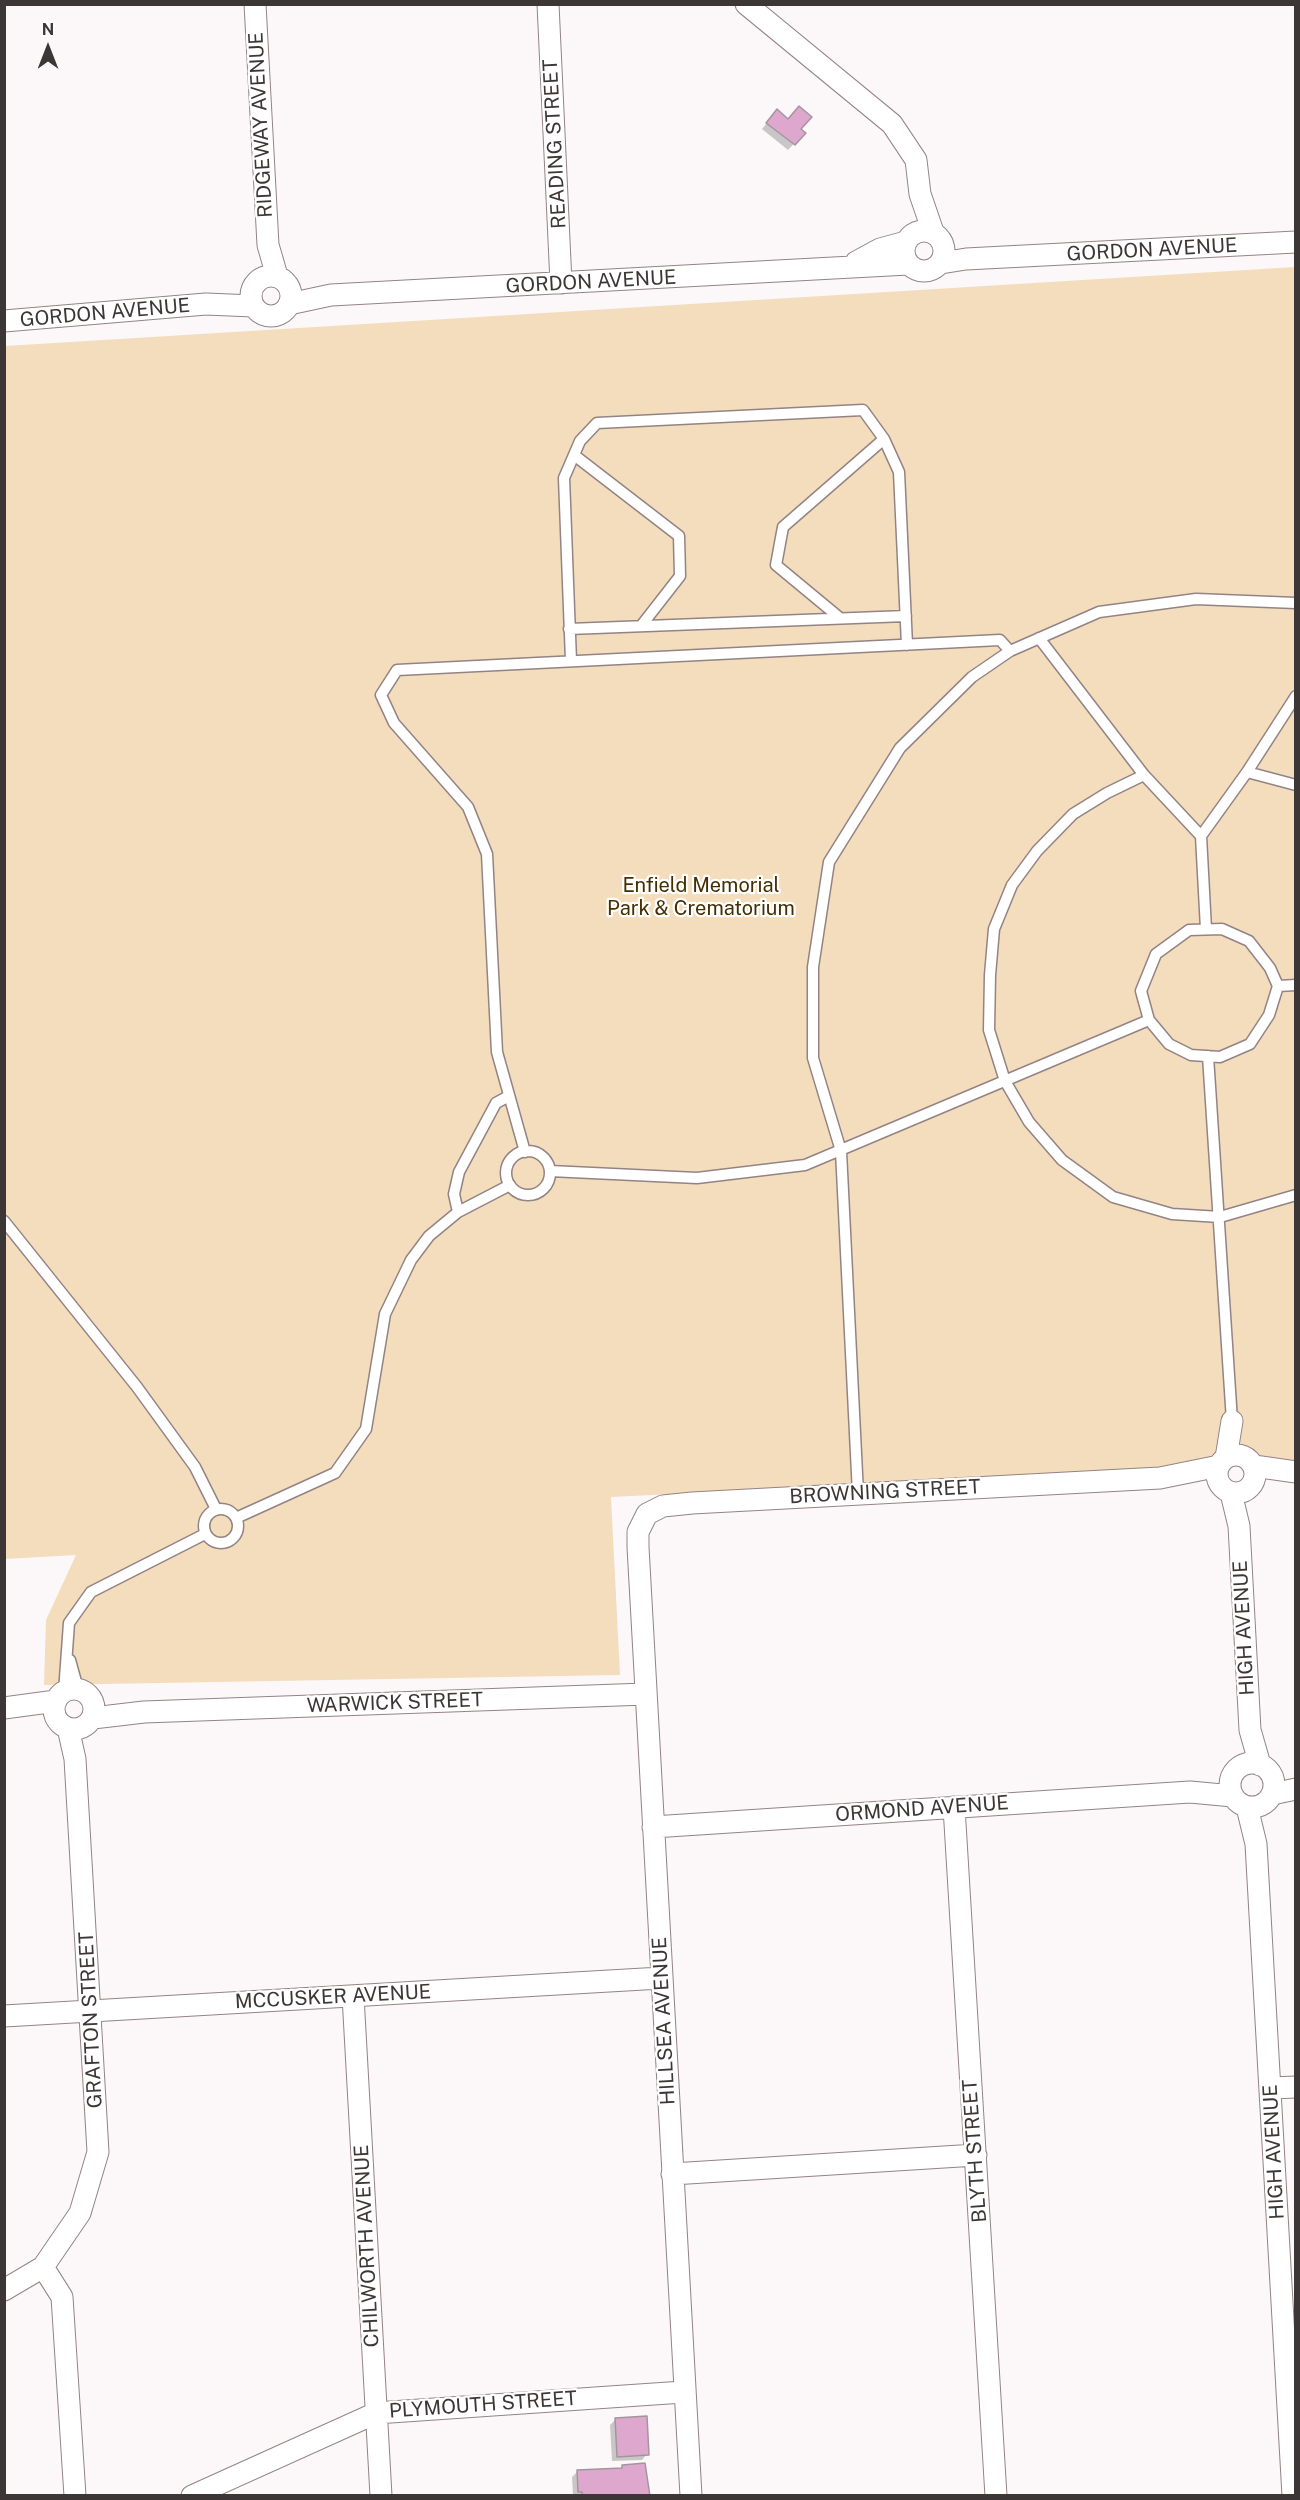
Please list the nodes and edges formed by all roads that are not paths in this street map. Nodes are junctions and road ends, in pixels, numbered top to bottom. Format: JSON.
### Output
{"nodes":[{"id":1,"x":255,"y":4,"type":"edge"},
{"id":2,"x":548,"y":4,"type":"edge"},
{"id":3,"x":746,"y":4,"type":"edge"},
{"id":4,"x":928,"y":242,"type":"junction"},
{"id":5,"x":1296,"y":242,"type":"edge"},
{"id":6,"x":908,"y":264,"type":"junction"},
{"id":7,"x":850,"y":266,"type":"junction"},
{"id":8,"x":561,"y":284,"type":"junction"},
{"id":9,"x":270,"y":290,"type":"junction"},
{"id":10,"x":4,"y":321,"type":"edge"},
{"id":11,"x":884,"y":439,"type":"junction"},
{"id":12,"x":574,"y":455,"type":"junction"},
{"id":13,"x":1296,"y":603,"type":"edge"},
{"id":14,"x":906,"y":616,"type":"junction"},
{"id":15,"x":840,"y":618,"type":"junction"},
{"id":16,"x":641,"y":626,"type":"junction"},
{"id":17,"x":569,"y":629,"type":"junction"},
{"id":18,"x":1039,"y":638,"type":"junction"},
{"id":19,"x":907,"y":645,"type":"junction"},
{"id":20,"x":1010,"y":651,"type":"junction"},
{"id":21,"x":571,"y":662,"type":"junction"},
{"id":22,"x":1296,"y":696,"type":"edge"},
{"id":23,"x":1247,"y":772,"type":"junction"},
{"id":24,"x":1144,"y":775,"type":"junction"},
{"id":25,"x":1296,"y":785,"type":"edge"},
{"id":26,"x":1201,"y":836,"type":"junction"},
{"id":27,"x":1206,"y":929,"type":"junction"},
{"id":28,"x":1296,"y":985,"type":"edge"},
{"id":29,"x":1278,"y":986,"type":"junction"},
{"id":30,"x":1149,"y":1020,"type":"junction"},
{"id":31,"x":1208,"y":1056,"type":"junction"},
{"id":32,"x":1005,"y":1081,"type":"junction"},
{"id":33,"x":509,"y":1096,"type":"junction"},
{"id":34,"x":842,"y":1151,"type":"junction"},
{"id":35,"x":525,"y":1152,"type":"junction"},
{"id":36,"x":550,"y":1172,"type":"junction"},
{"id":37,"x":510,"y":1185,"type":"junction"},
{"id":38,"x":1296,"y":1196,"type":"edge"},
{"id":39,"x":458,"y":1212,"type":"junction"},
{"id":40,"x":1220,"y":1217,"type":"junction"},
{"id":41,"x":4,"y":1221,"type":"edge"},
{"id":42,"x":1232,"y":1421,"type":"joint"},
{"id":43,"x":1296,"y":1472,"type":"edge"},
{"id":44,"x":1237,"y":1474,"type":"junction"},
{"id":45,"x":858,"y":1494,"type":"junction"},
{"id":46,"x":216,"y":1509,"type":"junction"},
{"id":47,"x":236,"y":1518,"type":"junction"},
{"id":48,"x":205,"y":1534,"type":"junction"},
{"id":49,"x":638,"y":1547,"type":"joint"},
{"id":50,"x":646,"y":1694,"type":"junction"},
{"id":51,"x":4,"y":1709,"type":"edge"},
{"id":52,"x":74,"y":1709,"type":"junction"},
{"id":53,"x":1296,"y":1781,"type":"edge"},
{"id":54,"x":1252,"y":1787,"type":"junction"},
{"id":55,"x":1296,"y":1789,"type":"edge"},
{"id":56,"x":954,"y":1807,"type":"junction"},
{"id":57,"x":653,"y":1827,"type":"junction"},
{"id":58,"x":661,"y":1978,"type":"junction"},
{"id":59,"x":353,"y":1996,"type":"junction"},
{"id":60,"x":91,"y":2011,"type":"junction"},
{"id":61,"x":4,"y":2016,"type":"edge"},
{"id":62,"x":1296,"y":2087,"type":"edge"},
{"id":63,"x":1270,"y":2088,"type":"junction"},
{"id":64,"x":976,"y":2155,"type":"junction"},
{"id":65,"x":672,"y":2174,"type":"junction"},
{"id":66,"x":43,"y":2267,"type":"junction"},
{"id":67,"x":4,"y":2290,"type":"edge"},
{"id":68,"x":1291,"y":2388,"type":"edge"},
{"id":69,"x":683,"y":2392,"type":"junction"},
{"id":70,"x":376,"y":2413,"type":"junction"},
{"id":71,"x":75,"y":2496,"type":"edge"},
{"id":72,"x":192,"y":2496,"type":"edge"},
{"id":73,"x":381,"y":2496,"type":"edge"},
{"id":74,"x":691,"y":2496,"type":"edge"},
{"id":75,"x":996,"y":2496,"type":"edge"},
{"id":76,"x":1293,"y":2496,"type":"edge"}],
"edges":[{"from":1,"to":9,"type":"street","name":"RIDGEWAY AVENUE"},
{"from":2,"to":8,"type":"street","name":"READING STREET"},
{"from":3,"to":4,"type":"street"},
{"from":4,"to":5,"type":"street","name":"GORDON AVENUE"},
{"from":4,"to":6,"type":"street"},
{"from":4,"to":6,"type":"street","name":"GORDON AVENUE"},
{"from":4,"to":7,"type":"street","name":"GORDON AVENUE"},
{"from":6,"to":7,"type":"street","name":"GORDON AVENUE"},
{"from":7,"to":8,"type":"street","name":"GORDON AVENUE"},
{"from":8,"to":9,"type":"street","name":"GORDON AVENUE"},
{"from":9,"to":10,"type":"street","name":"GORDON AVENUE"},
{"from":11,"to":12,"type":"lane"},
{"from":11,"to":14,"type":"lane"},
{"from":11,"to":15,"type":"lane"},
{"from":12,"to":16,"type":"lane"},
{"from":12,"to":17,"type":"lane"},
{"from":13,"to":18,"type":"lane"},
{"from":14,"to":15,"type":"lane"},
{"from":14,"to":19,"type":"lane"},
{"from":15,"to":16,"type":"lane"},
{"from":16,"to":17,"type":"lane"},
{"from":17,"to":21,"type":"lane"},
{"from":18,"to":20,"type":"lane"},
{"from":18,"to":24,"type":"lane"},
{"from":19,"to":20,"type":"lane"},
{"from":19,"to":21,"type":"lane"},
{"from":20,"to":34,"type":"lane"},
{"from":21,"to":33,"type":"lane"},
{"from":22,"to":23,"type":"lane"},
{"from":23,"to":25,"type":"lane"},
{"from":23,"to":26,"type":"lane"},
{"from":24,"to":26,"type":"lane"},
{"from":24,"to":32,"type":"lane"},
{"from":26,"to":27,"type":"lane"},
{"from":27,"to":29,"type":"lane"},
{"from":27,"to":30,"type":"lane"},
{"from":28,"to":29,"type":"lane"},
{"from":29,"to":31,"type":"lane"},
{"from":30,"to":31,"type":"lane"},
{"from":30,"to":32,"type":"lane"},
{"from":31,"to":40,"type":"lane"},
{"from":32,"to":34,"type":"lane"},
{"from":32,"to":40,"type":"lane"},
{"from":33,"to":35,"type":"lane"},
{"from":33,"to":39,"type":"lane"},
{"from":34,"to":36,"type":"lane"},
{"from":34,"to":45,"type":"lane"},
{"from":35,"to":36,"type":"lane"},
{"from":35,"to":37,"type":"lane"},
{"from":36,"to":37,"type":"lane"},
{"from":37,"to":39,"type":"lane"},
{"from":38,"to":40,"type":"lane"},
{"from":39,"to":47,"type":"lane"},
{"from":40,"to":42,"type":"lane"},
{"from":41,"to":46,"type":"lane"},
{"from":42,"to":44,"type":"street","name":"HIGH AVENUE"},
{"from":43,"to":44,"type":"street","name":"BROWNING STREET"},
{"from":44,"to":45,"type":"street","name":"BROWNING STREET"},
{"from":44,"to":54,"type":"street","name":"HIGH AVENUE"},
{"from":45,"to":49,"type":"street","name":"BROWNING STREET"},
{"from":46,"to":47,"type":"lane"},
{"from":46,"to":48,"type":"lane"},
{"from":47,"to":48,"type":"lane"},
{"from":48,"to":52,"type":"lane"},
{"from":49,"to":50,"type":"street","name":"HILLSEA AVENUE"},
{"from":50,"to":52,"type":"street","name":"WARWICK STREET"},
{"from":50,"to":57,"type":"street","name":"HILLSEA AVENUE"},
{"from":51,"to":52,"type":"street","name":"WARWICK STREET"},
{"from":52,"to":60,"type":"street","name":"GRAFTON STREET"},
{"from":53,"to":54,"type":"street","name":"ORMOND AVENUE"},
{"from":54,"to":55,"type":"street","name":"ORMOND AVENUE"},
{"from":54,"to":56,"type":"street","name":"ORMOND AVENUE"},
{"from":54,"to":63,"type":"street","name":"HIGH AVENUE"},
{"from":56,"to":57,"type":"street","name":"ORMOND AVENUE"},
{"from":56,"to":64,"type":"street","name":"BLYTH STREET"},
{"from":57,"to":58,"type":"street","name":"HILLSEA AVENUE"},
{"from":58,"to":59,"type":"street","name":"MCCUSKER AVENUE"},
{"from":58,"to":65,"type":"street","name":"HILLSEA AVENUE"},
{"from":59,"to":60,"type":"street","name":"MCCUSKER AVENUE"},
{"from":59,"to":70,"type":"street","name":"CHILWORTH AVENUE"},
{"from":60,"to":61,"type":"street","name":"MCCUSKER AVENUE"},
{"from":60,"to":66,"type":"street","name":"GRAFTON STREET"},
{"from":62,"to":63,"type":"street"},
{"from":63,"to":68,"type":"street","name":"HIGH AVENUE"},
{"from":64,"to":65,"type":"street"},
{"from":64,"to":75,"type":"street","name":"BLYTH STREET"},
{"from":65,"to":69,"type":"street","name":"HILLSEA AVENUE"},
{"from":66,"to":67,"type":"street"},
{"from":66,"to":71,"type":"street"},
{"from":68,"to":76,"type":"street","name":"HIGH AVENUE"},
{"from":69,"to":70,"type":"street","name":"PLYMOUTH STREET"},
{"from":69,"to":74,"type":"street","name":"HILLSEA AVENUE"},
{"from":70,"to":72,"type":"street","name":"PLYMOUTH STREET"},
{"from":70,"to":73,"type":"street","name":"CHILWORTH AVENUE"}]}
